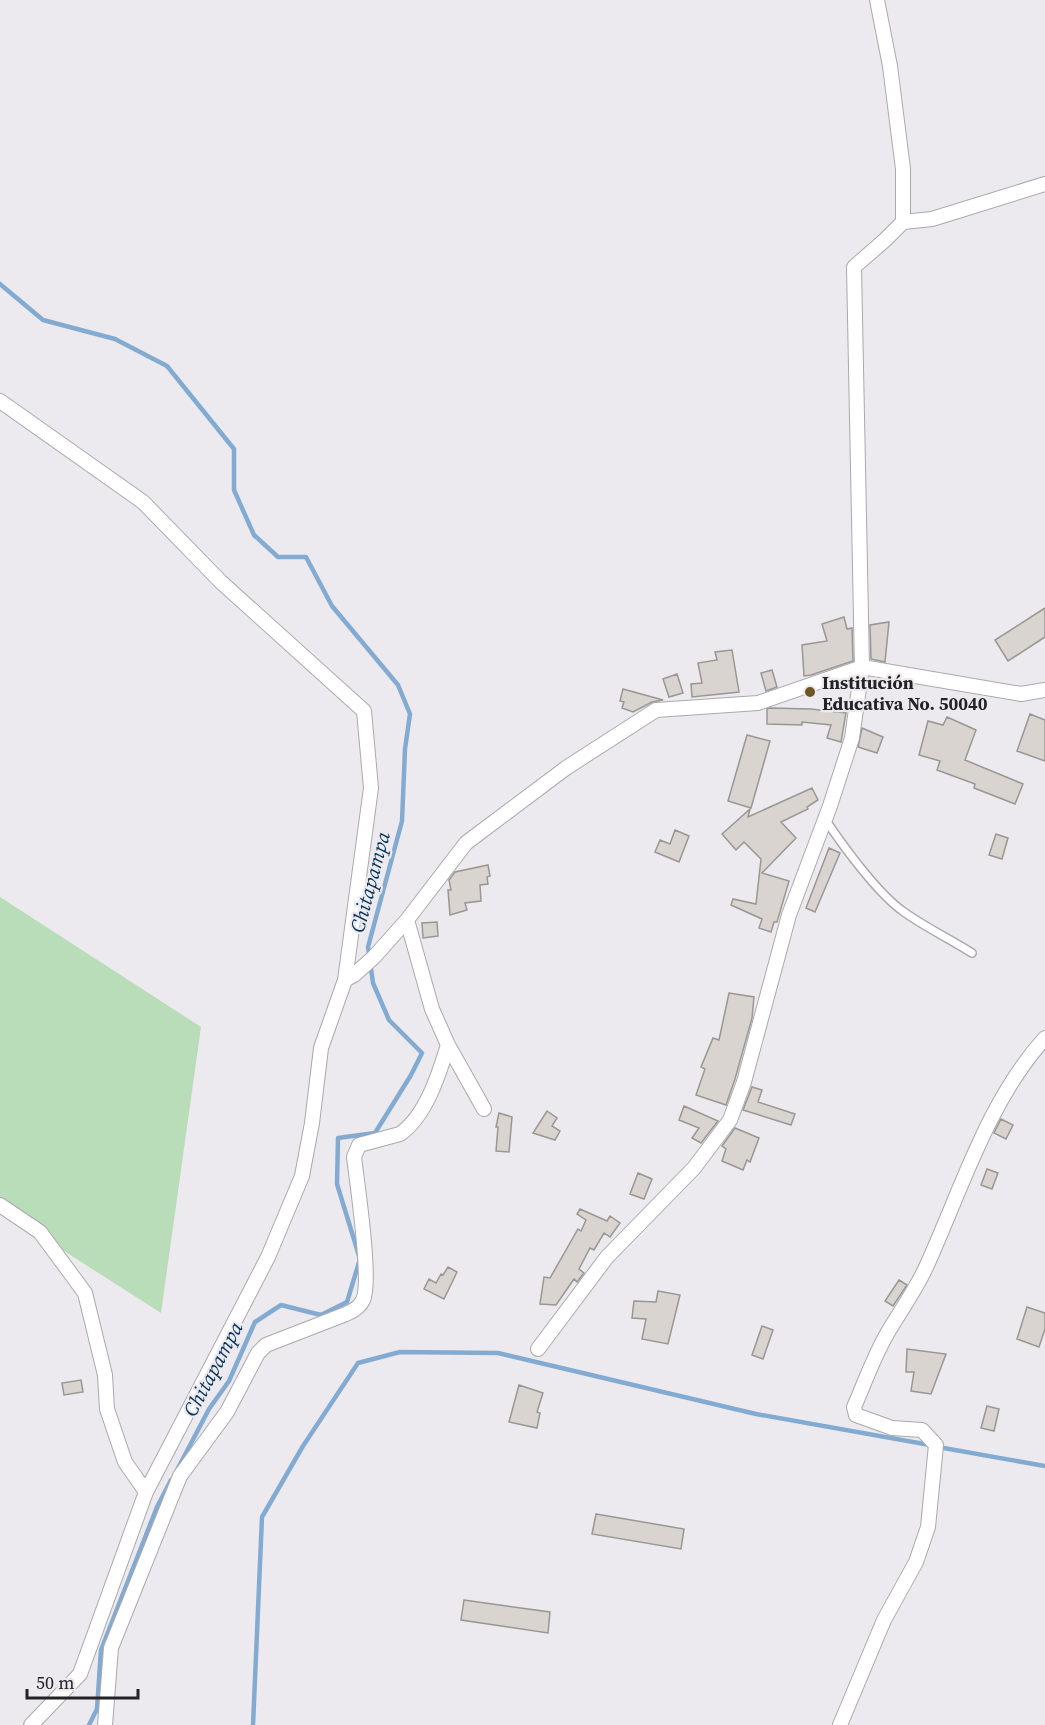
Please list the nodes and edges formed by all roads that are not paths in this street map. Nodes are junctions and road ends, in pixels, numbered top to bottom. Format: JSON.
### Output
{"nodes":[{"id":1,"x":877,"y":0,"type":"edge"},
{"id":2,"x":1045,"y":184,"type":"edge"},
{"id":3,"x":903,"y":222,"type":"junction"},
{"id":4,"x":0,"y":401,"type":"edge"},
{"id":5,"x":862,"y":667,"type":"junction"},
{"id":6,"x":1045,"y":690,"type":"edge"},
{"id":7,"x":825,"y":819,"type":"junction"},
{"id":8,"x":408,"y":920,"type":"junction"},
{"id":9,"x":972,"y":953,"type":"dead end"},
{"id":10,"x":350,"y":978,"type":"junction"},
{"id":11,"x":1045,"y":1038,"type":"edge"},
{"id":12,"x":448,"y":1045,"type":"junction"},
{"id":13,"x":484,"y":1109,"type":"dead end"},
{"id":14,"x":0,"y":1205,"type":"edge"},
{"id":15,"x":538,"y":1349,"type":"dead end"},
{"id":16,"x":146,"y":1492,"type":"junction"},
{"id":17,"x":31,"y":1725,"type":"edge"},
{"id":18,"x":105,"y":1725,"type":"edge"},
{"id":19,"x":840,"y":1725,"type":"edge"}],
"edges":[{"from":1,"to":3,"type":"street"},
{"from":2,"to":3,"type":"street"},
{"from":3,"to":5,"type":"street"},
{"from":4,"to":10,"type":"street"},
{"from":5,"to":6,"type":"street"},
{"from":5,"to":7,"type":"street"},
{"from":5,"to":8,"type":"street"},
{"from":7,"to":9,"type":"lane"},
{"from":7,"to":15,"type":"street"},
{"from":8,"to":10,"type":"street"},
{"from":8,"to":12,"type":"street"},
{"from":10,"to":16,"type":"street"},
{"from":11,"to":19,"type":"street"},
{"from":12,"to":13,"type":"street"},
{"from":12,"to":18,"type":"street"},
{"from":14,"to":16,"type":"street"},
{"from":16,"to":17,"type":"street"}]}
